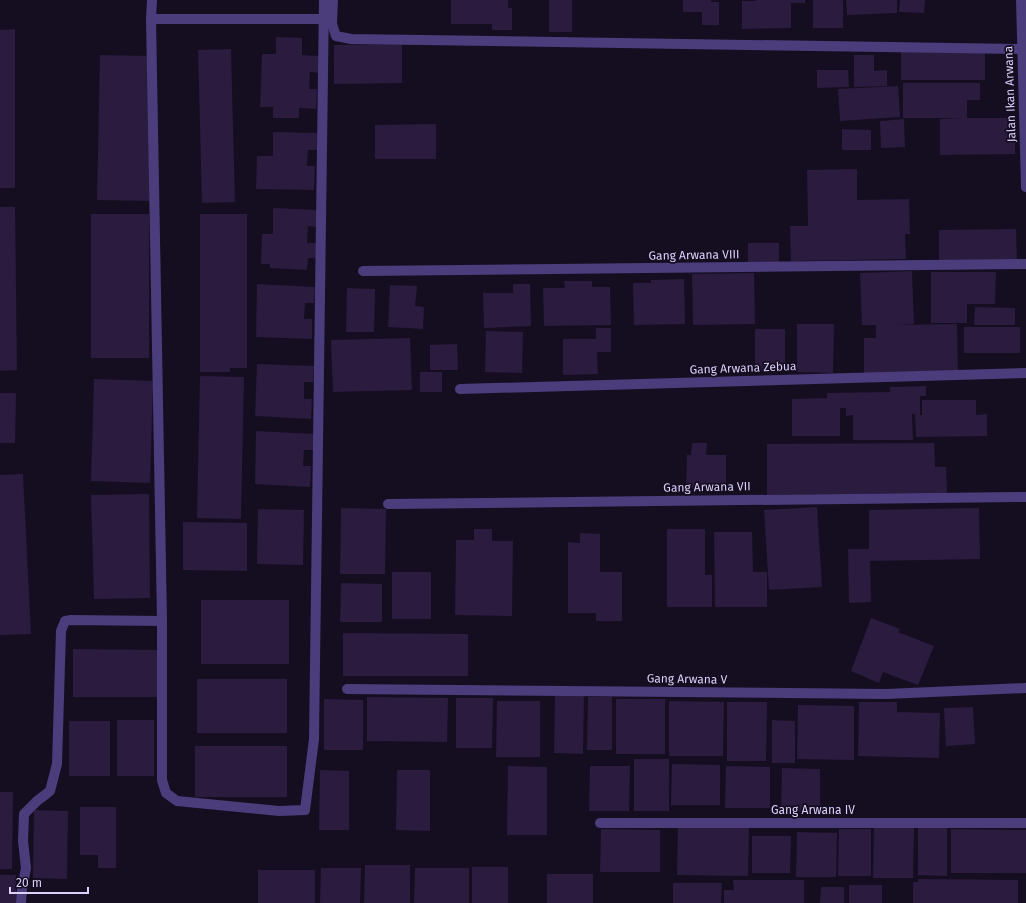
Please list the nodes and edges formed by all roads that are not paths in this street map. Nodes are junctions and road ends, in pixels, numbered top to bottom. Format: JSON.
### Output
{"nodes":[{"id":1,"x":152,"y":0,"type":"edge"},
{"id":2,"x":324,"y":0,"type":"edge"},
{"id":3,"x":333,"y":0,"type":"edge"},
{"id":4,"x":1022,"y":3,"type":"edge"},
{"id":5,"x":151,"y":19,"type":"junction"},
{"id":6,"x":324,"y":19,"type":"junction"},
{"id":7,"x":1022,"y":49,"type":"junction"},
{"id":8,"x":1026,"y":138,"type":"edge"},
{"id":9,"x":1026,"y":187,"type":"edge"},
{"id":10,"x":1026,"y":264,"type":"edge"},
{"id":11,"x":363,"y":271,"type":"dead end"},
{"id":12,"x":1026,"y":372,"type":"edge"},
{"id":13,"x":460,"y":389,"type":"dead end"},
{"id":14,"x":1026,"y":497,"type":"edge"},
{"id":15,"x":388,"y":504,"type":"dead end"},
{"id":16,"x":162,"y":621,"type":"junction"},
{"id":17,"x":1026,"y":688,"type":"edge"},
{"id":18,"x":347,"y":689,"type":"dead end"},
{"id":19,"x":600,"y":823,"type":"dead end"},
{"id":20,"x":1026,"y":823,"type":"edge"},
{"id":21,"x":21,"y":903,"type":"edge"}],
"edges":[{"from":1,"to":5,"type":"street"},
{"from":2,"to":6,"type":"street"},
{"from":3,"to":7,"type":"street"},
{"from":4,"to":7,"type":"street","name":"Jalan Ikan Arwana"},
{"from":5,"to":6,"type":"street"},
{"from":5,"to":16,"type":"street"},
{"from":6,"to":16,"type":"street"},
{"from":7,"to":8,"type":"street","name":"Jalan Ikan Arwana"},
{"from":8,"to":9,"type":"street","name":"Jalan Ikan Arwana"},
{"from":10,"to":11,"type":"street","name":"Gang Arwana VIII"},
{"from":12,"to":13,"type":"street","name":"Gang Arwana Zebua"},
{"from":14,"to":15,"type":"street","name":"Gang Arwana VII"},
{"from":16,"to":21,"type":"street"},
{"from":17,"to":18,"type":"street","name":"Gang Arwana V"},
{"from":19,"to":20,"type":"street","name":"Gang Arwana IV"}]}
